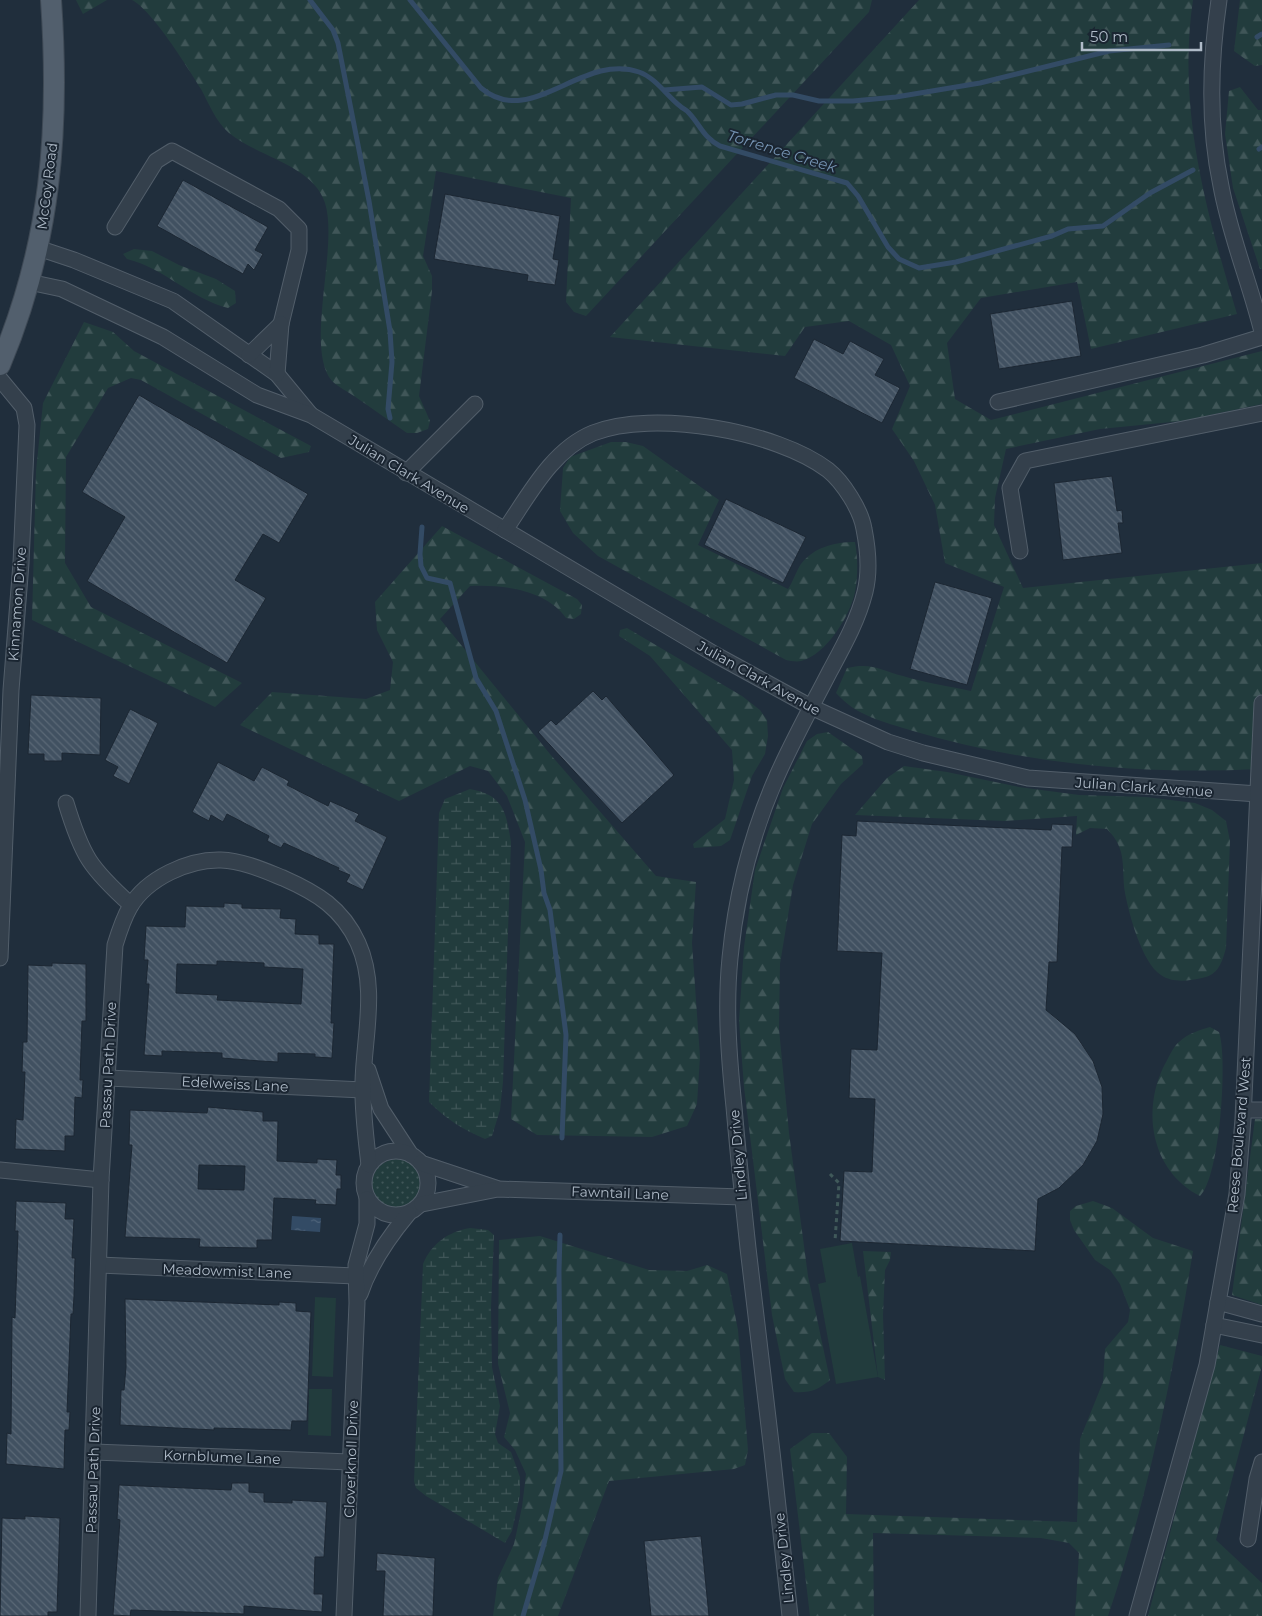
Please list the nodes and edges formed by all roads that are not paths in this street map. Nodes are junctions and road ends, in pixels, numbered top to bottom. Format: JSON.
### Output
{"nodes":[{"id":1,"x":51,"y":0,"type":"edge"},
{"id":2,"x":1219,"y":0,"type":"edge"},
{"id":3,"x":115,"y":227,"type":"dead end"},
{"id":4,"x":38,"y":248,"type":"junction"},
{"id":5,"x":29,"y":282,"type":"junction"},
{"id":6,"x":281,"y":324,"type":"junction"},
{"id":7,"x":1262,"y":332,"type":"edge"},
{"id":8,"x":1262,"y":337,"type":"edge"},
{"id":9,"x":249,"y":355,"type":"junction"},
{"id":10,"x":0,"y":365,"type":"edge"},
{"id":11,"x":277,"y":374,"type":"junction"},
{"id":12,"x":0,"y":379,"type":"edge"},
{"id":13,"x":998,"y":402,"type":"dead end"},
{"id":14,"x":475,"y":404,"type":"dead end"},
{"id":15,"x":1262,"y":414,"type":"edge"},
{"id":16,"x":311,"y":415,"type":"junction"},
{"id":17,"x":406,"y":473,"type":"junction"},
{"id":18,"x":505,"y":530,"type":"junction"},
{"id":19,"x":1020,"y":551,"type":"dead end"},
{"id":20,"x":1262,"y":703,"type":"edge"},
{"id":21,"x":811,"y":707,"type":"junction"},
{"id":22,"x":1258,"y":794,"type":"junction"},
{"id":23,"x":66,"y":803,"type":"dead end"},
{"id":24,"x":1259,"y":852,"type":"edge"},
{"id":25,"x":131,"y":905,"type":"junction"},
{"id":26,"x":0,"y":958,"type":"edge"},
{"id":27,"x":366,"y":1058,"type":"junction"},
{"id":28,"x":108,"y":1078,"type":"junction"},
{"id":29,"x":363,"y":1090,"type":"junction"},
{"id":30,"x":1244,"y":1110,"type":"junction"},
{"id":31,"x":1262,"y":1110,"type":"edge"},
{"id":32,"x":416,"y":1159,"type":"junction"},
{"id":33,"x":369,"y":1165,"type":"junction"},
{"id":34,"x":0,"y":1170,"type":"edge"},
{"id":35,"x":101,"y":1180,"type":"junction"},
{"id":36,"x":498,"y":1189,"type":"junction"},
{"id":37,"x":742,"y":1197,"type":"junction"},
{"id":38,"x":367,"y":1199,"type":"junction"},
{"id":39,"x":422,"y":1204,"type":"junction"},
{"id":40,"x":408,"y":1214,"type":"junction"},
{"id":41,"x":99,"y":1265,"type":"junction"},
{"id":42,"x":356,"y":1276,"type":"junction"},
{"id":43,"x":1218,"y":1302,"type":"junction"},
{"id":44,"x":357,"y":1303,"type":"junction"},
{"id":45,"x":1262,"y":1314,"type":"edge"},
{"id":46,"x":1214,"y":1325,"type":"junction"},
{"id":47,"x":1262,"y":1335,"type":"edge"},
{"id":48,"x":94,"y":1452,"type":"junction"},
{"id":49,"x":350,"y":1462,"type":"junction"},
{"id":50,"x":1262,"y":1462,"type":"edge"},
{"id":51,"x":1248,"y":1539,"type":"dead end"},
{"id":52,"x":88,"y":1616,"type":"edge"},
{"id":53,"x":344,"y":1616,"type":"edge"},
{"id":54,"x":790,"y":1616,"type":"edge"},
{"id":55,"x":1137,"y":1616,"type":"edge"}],
"edges":[{"from":1,"to":4,"type":"main road","name":"McCoy Road"},
{"from":2,"to":7,"type":"street"},
{"from":3,"to":6,"type":"street"},
{"from":4,"to":5,"type":"main road","name":"McCoy Road"},
{"from":4,"to":9,"type":"street","name":"Julian Clark Avenue"},
{"from":5,"to":10,"type":"main road","name":"McCoy Road"},
{"from":5,"to":16,"type":"street","name":"Julian Clark Avenue"},
{"from":6,"to":9,"type":"street"},
{"from":6,"to":11,"type":"street"},
{"from":8,"to":13,"type":"street"},
{"from":9,"to":11,"type":"street","name":"Julian Clark Avenue"},
{"from":11,"to":16,"type":"street","name":"Julian Clark Avenue"},
{"from":12,"to":26,"type":"street","name":"Kinnamon Drive"},
{"from":14,"to":17,"type":"street"},
{"from":15,"to":19,"type":"street"},
{"from":16,"to":17,"type":"street","name":"Julian Clark Avenue"},
{"from":17,"to":18,"type":"street","name":"Julian Clark Avenue"},
{"from":18,"to":21,"type":"street","name":"Julian Clark Avenue"},
{"from":18,"to":21,"type":"street","name":"Lindley Drive"},
{"from":20,"to":22,"type":"street","name":"Reese Boulevard West"},
{"from":21,"to":22,"type":"street","name":"Julian Clark Avenue"},
{"from":21,"to":37,"type":"street","name":"Lindley Drive"},
{"from":22,"to":24,"type":"street","name":"Reese Boulevard West"},
{"from":23,"to":25,"type":"street"},
{"from":24,"to":30,"type":"street","name":"Reese Boulevard West"},
{"from":25,"to":27,"type":"street","name":"Passau Path Drive"},
{"from":25,"to":28,"type":"street","name":"Passau Path Drive"},
{"from":27,"to":29,"type":"street","name":"Passau Path Drive"},
{"from":27,"to":32,"type":"street","name":"Passau Path Drive"},
{"from":28,"to":29,"type":"street","name":"Edelweiss Lane"},
{"from":28,"to":35,"type":"street","name":"Passau Path Drive"},
{"from":29,"to":33,"type":"street","name":"Passau Path Drive"},
{"from":30,"to":31,"type":"street"},
{"from":30,"to":43,"type":"street","name":"Reese Boulevard West"},
{"from":32,"to":33,"type":"street"},
{"from":32,"to":36,"type":"street","name":"Fawntail Lane"},
{"from":32,"to":39,"type":"street"},
{"from":33,"to":38,"type":"street"},
{"from":34,"to":35,"type":"street"},
{"from":35,"to":41,"type":"street","name":"Passau Path Drive"},
{"from":36,"to":37,"type":"street","name":"Fawntail Lane"},
{"from":36,"to":39,"type":"street","name":"Fawntail Lane"},
{"from":37,"to":54,"type":"street","name":"Lindley Drive"},
{"from":38,"to":40,"type":"street"},
{"from":38,"to":42,"type":"street","name":"Cloverknoll Drive"},
{"from":39,"to":40,"type":"street"},
{"from":40,"to":44,"type":"street","name":"Cloverknoll Drive"},
{"from":41,"to":42,"type":"street","name":"Meadowmist Lane"},
{"from":41,"to":48,"type":"street","name":"Passau Path Drive"},
{"from":42,"to":44,"type":"street","name":"Cloverknoll Drive"},
{"from":43,"to":45,"type":"street"},
{"from":43,"to":46,"type":"street","name":"Reese Boulevard West"},
{"from":44,"to":49,"type":"street","name":"Cloverknoll Drive"},
{"from":46,"to":47,"type":"street"},
{"from":46,"to":55,"type":"street","name":"Reese Boulevard West"},
{"from":48,"to":49,"type":"street","name":"Kornblume Lane"},
{"from":48,"to":52,"type":"street","name":"Passau Path Drive"},
{"from":49,"to":53,"type":"street","name":"Cloverknoll Drive"},
{"from":50,"to":51,"type":"street"}]}
